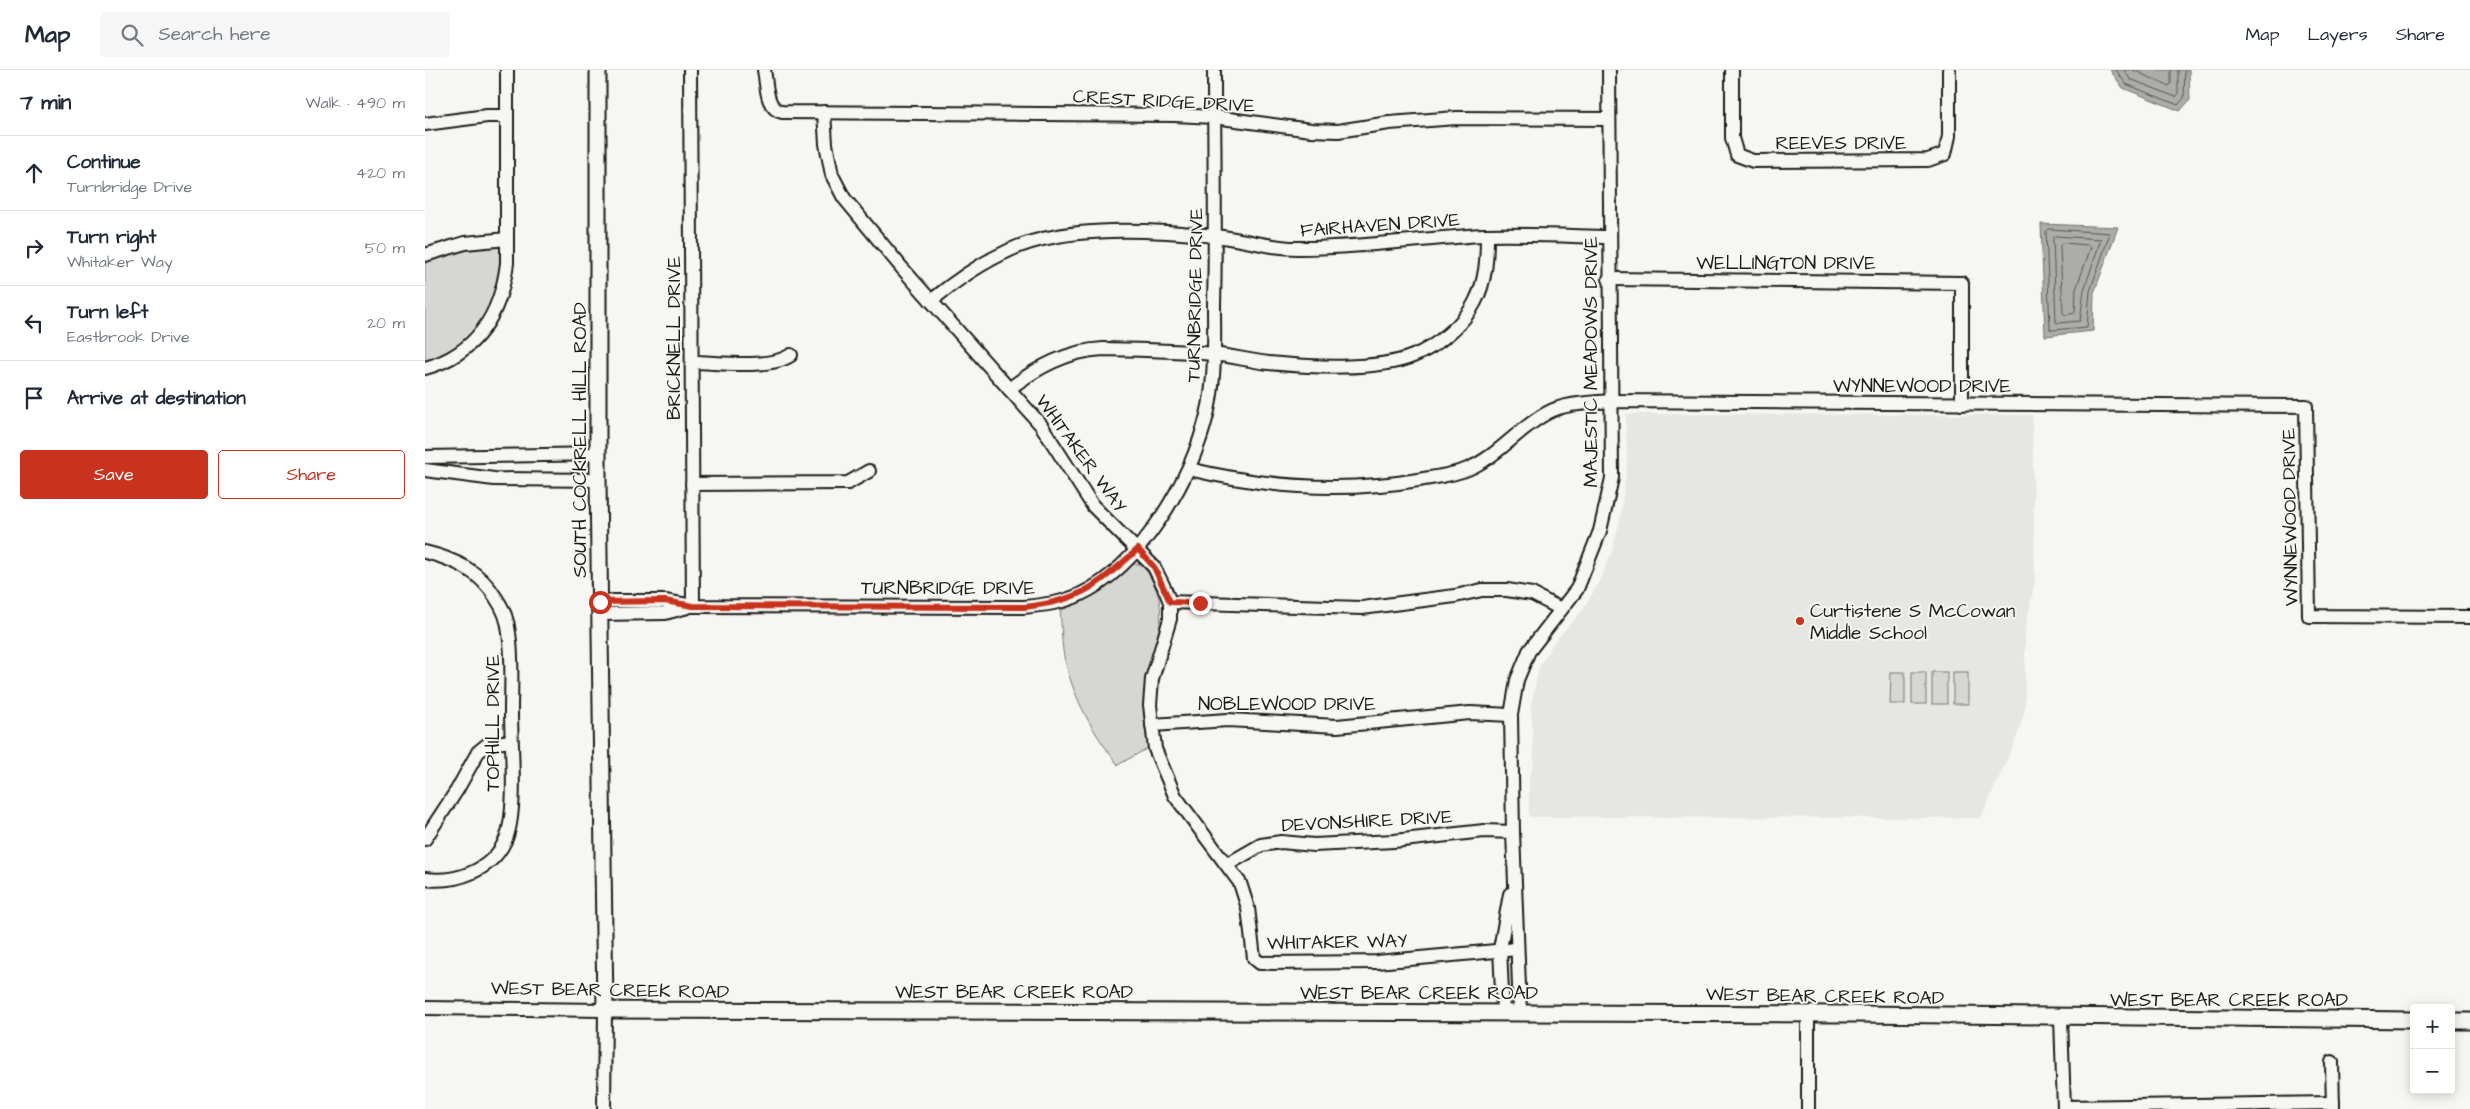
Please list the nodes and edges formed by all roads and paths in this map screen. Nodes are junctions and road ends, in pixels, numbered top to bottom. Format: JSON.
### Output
{"nodes":[{"id":1,"x":507,"y":70,"type":"edge"},
{"id":2,"x":598,"y":70,"type":"edge"},
{"id":3,"x":690,"y":70,"type":"edge"},
{"id":4,"x":764,"y":70,"type":"edge"},
{"id":5,"x":1214,"y":70,"type":"edge"},
{"id":6,"x":1609,"y":70,"type":"edge"},
{"id":7,"x":1732,"y":70,"type":"edge"},
{"id":8,"x":1949,"y":70,"type":"edge"},
{"id":9,"x":824,"y":112,"type":"junction"},
{"id":10,"x":506,"y":116,"type":"junction"},
{"id":11,"x":1214,"y":117,"type":"junction"},
{"id":12,"x":1609,"y":119,"type":"junction"},
{"id":13,"x":425,"y":124,"type":"edge"},
{"id":14,"x":1487,"y":235,"type":"junction"},
{"id":15,"x":1216,"y":236,"type":"junction"},
{"id":16,"x":1609,"y":237,"type":"junction"},
{"id":17,"x":507,"y":239,"type":"junction"},
{"id":18,"x":425,"y":255,"type":"edge"},
{"id":19,"x":1609,"y":280,"type":"junction"},
{"id":20,"x":931,"y":301,"type":"junction"},
{"id":21,"x":1213,"y":354,"type":"junction"},
{"id":22,"x":791,"y":355,"type":"dead end"},
{"id":23,"x":692,"y":362,"type":"junction"},
{"id":24,"x":425,"y":368,"type":"edge"},
{"id":25,"x":1009,"y":389,"type":"junction"},
{"id":26,"x":1610,"y":401,"type":"junction"},
{"id":27,"x":1962,"y":404,"type":"junction"},
{"id":28,"x":599,"y":454,"type":"junction"},
{"id":29,"x":425,"y":457,"type":"edge"},
{"id":30,"x":1189,"y":469,"type":"junction"},
{"id":31,"x":425,"y":470,"type":"edge"},
{"id":32,"x":869,"y":471,"type":"dead end"},
{"id":33,"x":598,"y":480,"type":"junction"},
{"id":34,"x":693,"y":484,"type":"junction"},
{"id":35,"x":1138,"y":549,"type":"junction"},
{"id":36,"x":425,"y":552,"type":"edge"},
{"id":37,"x":1170,"y":602,"type":"junction"},
{"id":38,"x":693,"y":606,"type":"junction"},
{"id":39,"x":600,"y":608,"type":"junction"},
{"id":40,"x":1561,"y":610,"type":"junction"},
{"id":41,"x":2470,"y":618,"type":"edge"},
{"id":42,"x":1511,"y":715,"type":"junction"},
{"id":43,"x":1152,"y":725,"type":"junction"},
{"id":44,"x":511,"y":741,"type":"junction"},
{"id":45,"x":1513,"y":832,"type":"junction"},
{"id":46,"x":425,"y":839,"type":"edge"},
{"id":47,"x":1227,"y":864,"type":"junction"},
{"id":48,"x":1514,"y":870,"type":"junction"},
{"id":49,"x":425,"y":879,"type":"edge"},
{"id":50,"x":1500,"y":949,"type":"junction"},
{"id":51,"x":1517,"y":949,"type":"junction"},
{"id":52,"x":425,"y":1008,"type":"edge"},
{"id":53,"x":605,"y":1010,"type":"junction"},
{"id":54,"x":1503,"y":1012,"type":"junction"},
{"id":55,"x":1520,"y":1012,"type":"junction"},
{"id":56,"x":1808,"y":1015,"type":"junction"},
{"id":57,"x":2061,"y":1018,"type":"junction"},
{"id":58,"x":2410,"y":1020,"type":"edge"},
{"id":59,"x":2455,"y":1021,"type":"edge"},
{"id":60,"x":2470,"y":1021,"type":"edge"},
{"id":61,"x":2332,"y":1062,"type":"dead end"},
{"id":62,"x":2333,"y":1106,"type":"edge"},
{"id":63,"x":2064,"y":1108,"type":"edge"},
{"id":64,"x":604,"y":1109,"type":"edge"},
{"id":65,"x":1808,"y":1109,"type":"edge"}],
"edges":[{"from":1,"to":10,"type":"street"},
{"from":2,"to":28,"type":"main road","name":"SOUTH COCKRELL HILL ROAD"},
{"from":3,"to":23,"type":"street","name":"BRICKNELL DRIVE"},
{"from":4,"to":9,"type":"street","name":"CREST RIDGE DRIVE"},
{"from":5,"to":11,"type":"street","name":"TURNBRIDGE DRIVE"},
{"from":6,"to":12,"type":"street","name":"MAJESTIC MEADOWS DRIVE"},
{"from":7,"to":8,"type":"street","name":"REEVES DRIVE"},
{"from":9,"to":11,"type":"street","name":"CREST RIDGE DRIVE"},
{"from":9,"to":20,"type":"street","name":"WHITAKER WAY"},
{"from":10,"to":13,"type":"street"},
{"from":10,"to":17,"type":"street"},
{"from":11,"to":12,"type":"street","name":"CREST RIDGE DRIVE"},
{"from":11,"to":15,"type":"street","name":"TURNBRIDGE DRIVE"},
{"from":12,"to":16,"type":"street","name":"MAJESTIC MEADOWS DRIVE"},
{"from":14,"to":15,"type":"street","name":"FAIRHAVEN DRIVE"},
{"from":14,"to":16,"type":"street","name":"FAIRHAVEN DRIVE"},
{"from":14,"to":21,"type":"street"},
{"from":15,"to":20,"type":"street","name":"FAIRHAVEN DRIVE"},
{"from":15,"to":21,"type":"street","name":"TURNBRIDGE DRIVE"},
{"from":16,"to":19,"type":"street","name":"MAJESTIC MEADOWS DRIVE"},
{"from":17,"to":18,"type":"street"},
{"from":17,"to":24,"type":"street"},
{"from":19,"to":26,"type":"street","name":"MAJESTIC MEADOWS DRIVE"},
{"from":19,"to":27,"type":"street","name":"WELLINGTON DRIVE"},
{"from":20,"to":25,"type":"street","name":"WHITAKER WAY"},
{"from":21,"to":25,"type":"street"},
{"from":21,"to":30,"type":"street","name":"TURNBRIDGE DRIVE"},
{"from":22,"to":23,"type":"street"},
{"from":23,"to":34,"type":"street","name":"BRICKNELL DRIVE"},
{"from":25,"to":35,"type":"street","name":"WHITAKER WAY"},
{"from":26,"to":27,"type":"street","name":"WYNNEWOOD DRIVE"},
{"from":26,"to":30,"type":"street","name":"WYNNEWOOD DRIVE"},
{"from":26,"to":40,"type":"street","name":"MAJESTIC MEADOWS DRIVE"},
{"from":27,"to":41,"type":"street","name":"WYNNEWOOD DRIVE"},
{"from":28,"to":29,"type":"street"},
{"from":28,"to":33,"type":"main road","name":"SOUTH COCKRELL HILL ROAD"},
{"from":30,"to":35,"type":"street","name":"TURNBRIDGE DRIVE"},
{"from":31,"to":33,"type":"street"},
{"from":32,"to":34,"type":"street"},
{"from":33,"to":39,"type":"main road","name":"SOUTH COCKRELL HILL ROAD"},
{"from":34,"to":38,"type":"street","name":"BRICKNELL DRIVE"},
{"from":35,"to":37,"type":"street","name":"WHITAKER WAY"},
{"from":35,"to":38,"type":"street","name":"TURNBRIDGE DRIVE"},
{"from":36,"to":44,"type":"street","name":"TOPHILL DRIVE"},
{"from":37,"to":40,"type":"street"},
{"from":37,"to":43,"type":"street","name":"WHITAKER WAY"},
{"from":38,"to":39,"type":"street","name":"TURNBRIDGE DRIVE"},
{"from":39,"to":53,"type":"main road","name":"SOUTH COCKRELL HILL ROAD"},
{"from":40,"to":42,"type":"street","name":"MAJESTIC MEADOWS DRIVE"},
{"from":42,"to":43,"type":"street","name":"NOBLEWOOD DRIVE"},
{"from":42,"to":45,"type":"street","name":"MAJESTIC MEADOWS DRIVE"},
{"from":43,"to":47,"type":"street","name":"WHITAKER WAY"},
{"from":44,"to":46,"type":"street"},
{"from":44,"to":49,"type":"street","name":"TOPHILL DRIVE"},
{"from":45,"to":47,"type":"street","name":"DEVONSHIRE DRIVE"},
{"from":45,"to":48,"type":"street","name":"MAJESTIC MEADOWS DRIVE"},
{"from":47,"to":50,"type":"street","name":"WHITAKER WAY"},
{"from":48,"to":50,"type":"street","name":"MAJESTIC MEADOWS DRIVE"},
{"from":48,"to":51,"type":"street","name":"MAJESTIC MEADOWS DRIVE"},
{"from":50,"to":51,"type":"street","name":"WHITAKER WAY"},
{"from":50,"to":54,"type":"street","name":"MAJESTIC MEADOWS DRIVE"},
{"from":51,"to":55,"type":"street","name":"MAJESTIC MEADOWS DRIVE"},
{"from":52,"to":53,"type":"street","name":"WEST BEAR CREEK ROAD"},
{"from":53,"to":54,"type":"main road","name":"WEST BEAR CREEK ROAD"},
{"from":53,"to":64,"type":"street","name":"SOUTH COCKRELL HILL ROAD"},
{"from":54,"to":55,"type":"main road","name":"WEST BEAR CREEK ROAD"},
{"from":55,"to":56,"type":"main road","name":"WEST BEAR CREEK ROAD"},
{"from":56,"to":57,"type":"main road","name":"WEST BEAR CREEK ROAD"},
{"from":56,"to":65,"type":"street"},
{"from":57,"to":58,"type":"main road","name":"WEST BEAR CREEK ROAD"},
{"from":57,"to":63,"type":"street"},
{"from":59,"to":60,"type":"main road"},
{"from":61,"to":62,"type":"street"},
{"from":62,"to":63,"type":"street"}]}
